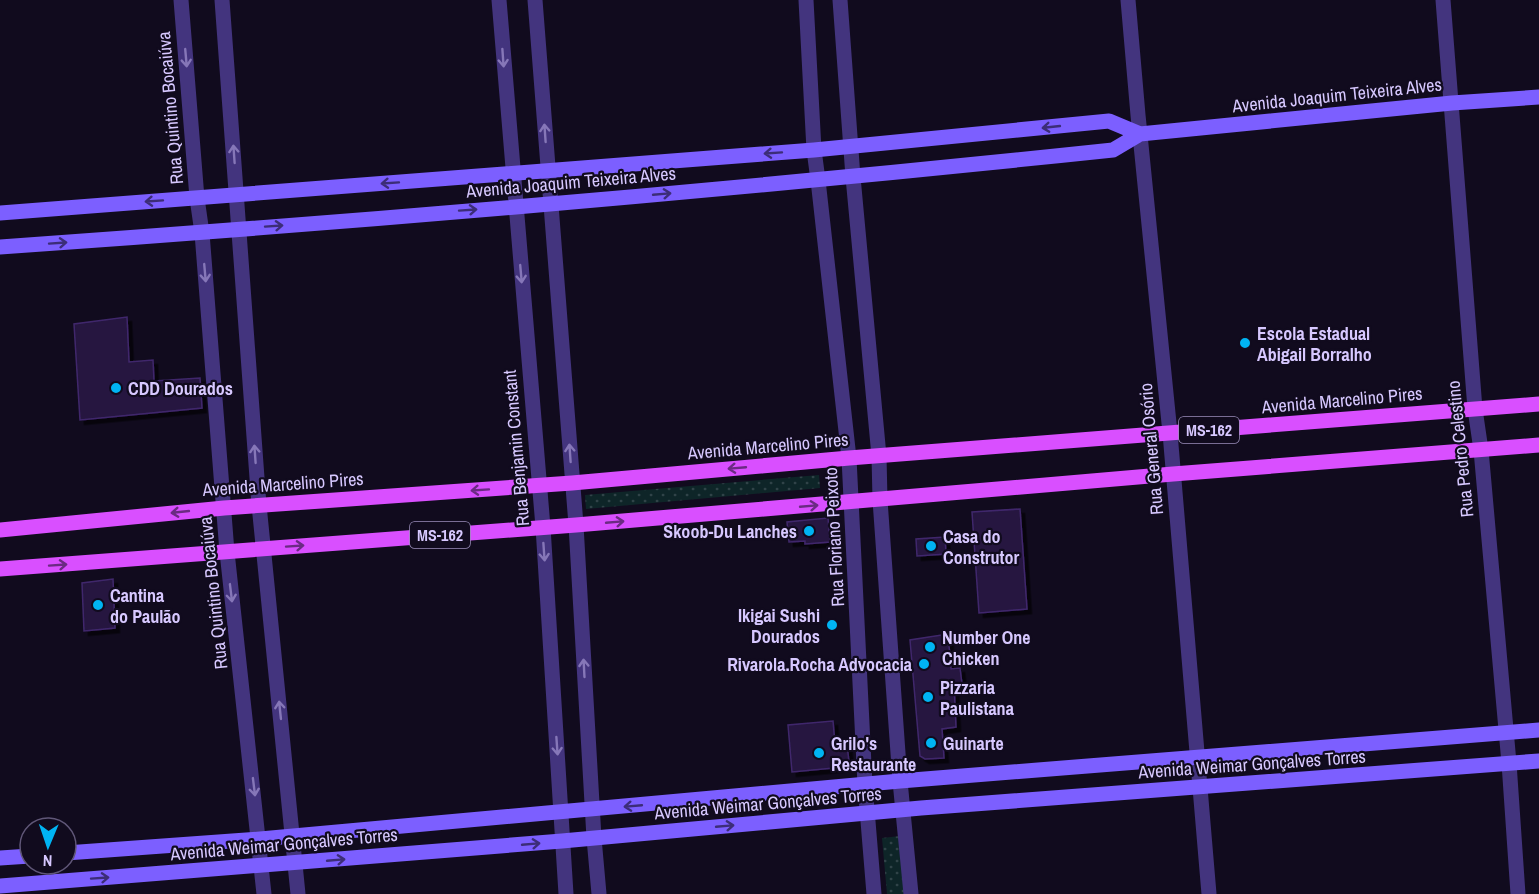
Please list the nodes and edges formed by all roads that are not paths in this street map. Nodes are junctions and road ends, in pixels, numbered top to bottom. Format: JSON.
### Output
{"nodes":[{"id":1,"x":181,"y":0,"type":"edge"},
{"id":2,"x":222,"y":0,"type":"edge"},
{"id":3,"x":499,"y":0,"type":"edge"},
{"id":4,"x":535,"y":0,"type":"edge"},
{"id":5,"x":806,"y":0,"type":"edge"},
{"id":6,"x":840,"y":0,"type":"edge"},
{"id":7,"x":1128,"y":0,"type":"edge"},
{"id":8,"x":1443,"y":0,"type":"edge"},
{"id":9,"x":1539,"y":97,"type":"edge"},
{"id":10,"x":1452,"y":103,"type":"junction"},
{"id":11,"x":1140,"y":134,"type":"junction"},
{"id":12,"x":851,"y":146,"type":"junction"},
{"id":13,"x":814,"y":150,"type":"junction"},
{"id":14,"x":548,"y":171,"type":"junction"},
{"id":15,"x":512,"y":173,"type":"junction"},
{"id":16,"x":853,"y":177,"type":"junction"},
{"id":17,"x":818,"y":180,"type":"junction"},
{"id":18,"x":237,"y":195,"type":"junction"},
{"id":19,"x":197,"y":198,"type":"junction"},
{"id":20,"x":551,"y":205,"type":"junction"},
{"id":21,"x":516,"y":207,"type":"junction"},
{"id":22,"x":0,"y":213,"type":"edge"},
{"id":23,"x":238,"y":228,"type":"junction"},
{"id":24,"x":202,"y":233,"type":"junction"},
{"id":25,"x":0,"y":247,"type":"edge"},
{"id":26,"x":1539,"y":404,"type":"edge"},
{"id":27,"x":1475,"y":409,"type":"junction"},
{"id":28,"x":1170,"y":434,"type":"junction"},
{"id":29,"x":1539,"y":445,"type":"edge"},
{"id":30,"x":1481,"y":450,"type":"junction"},
{"id":31,"x":879,"y":456,"type":"junction"},
{"id":32,"x":849,"y":458,"type":"junction"},
{"id":33,"x":1173,"y":474,"type":"junction"},
{"id":34,"x":572,"y":483,"type":"junction"},
{"id":35,"x":538,"y":485,"type":"junction"},
{"id":36,"x":880,"y":500,"type":"junction"},
{"id":37,"x":851,"y":502,"type":"junction"},
{"id":38,"x":260,"y":505,"type":"junction"},
{"id":39,"x":224,"y":508,"type":"junction"},
{"id":40,"x":576,"y":525,"type":"junction"},
{"id":41,"x":543,"y":528,"type":"junction"},
{"id":42,"x":0,"y":530,"type":"edge"},
{"id":43,"x":264,"y":548,"type":"junction"},
{"id":44,"x":227,"y":552,"type":"junction"},
{"id":45,"x":0,"y":569,"type":"edge"},
{"id":46,"x":1539,"y":730,"type":"edge"},
{"id":47,"x":1506,"y":732,"type":"junction"},
{"id":48,"x":1197,"y":759,"type":"junction"},
{"id":49,"x":1539,"y":761,"type":"edge"},
{"id":50,"x":1509,"y":763,"type":"junction"},
{"id":51,"x":900,"y":781,"type":"junction"},
{"id":52,"x":864,"y":785,"type":"junction"},
{"id":53,"x":1199,"y":788,"type":"junction"},
{"id":54,"x":593,"y":809,"type":"junction"},
{"id":55,"x":904,"y":810,"type":"junction"},
{"id":56,"x":561,"y":812,"type":"junction"},
{"id":57,"x":867,"y":813,"type":"junction"},
{"id":58,"x":293,"y":836,"type":"junction"},
{"id":59,"x":594,"y":838,"type":"junction"},
{"id":60,"x":260,"y":839,"type":"junction"},
{"id":61,"x":562,"y":841,"type":"junction"},
{"id":62,"x":78,"y":853,"type":"edge"},
{"id":63,"x":18,"y":857,"type":"edge"},
{"id":64,"x":0,"y":858,"type":"edge"},
{"id":65,"x":296,"y":863,"type":"junction"},
{"id":66,"x":262,"y":866,"type":"junction"},
{"id":67,"x":0,"y":886,"type":"edge"},
{"id":68,"x":264,"y":894,"type":"edge"},
{"id":69,"x":298,"y":894,"type":"edge"},
{"id":70,"x":566,"y":894,"type":"edge"},
{"id":71,"x":599,"y":894,"type":"edge"},
{"id":72,"x":874,"y":894,"type":"edge"},
{"id":73,"x":911,"y":894,"type":"edge"},
{"id":74,"x":1209,"y":894,"type":"edge"},
{"id":75,"x":1518,"y":894,"type":"edge"}],
"edges":[{"from":1,"to":19,"type":"street","name":"Rua Quintino Bocaiúva","one_way":true},
{"from":18,"to":2,"type":"street","one_way":true},
{"from":3,"to":15,"type":"street","name":"Rua Benjamin Constant","one_way":true},
{"from":14,"to":4,"type":"street","one_way":true},
{"from":5,"to":13,"type":"street","name":"Rua Floriano Peixoto"},
{"from":6,"to":12,"type":"street"},
{"from":7,"to":11,"type":"street","name":"Rua General Osório"},
{"from":8,"to":10,"type":"street","name":"Rua Pedro Celestino"},
{"from":9,"to":10,"type":"main road","name":"Avenida Joaquim Teixeira Alves"},
{"from":10,"to":11,"type":"main road","name":"Avenida Joaquim Teixeira Alves"},
{"from":10,"to":27,"type":"street","name":"Rua Pedro Celestino"},
{"from":11,"to":12,"type":"main road","name":"Avenida Joaquim Teixeira Alves","one_way":true},
{"from":11,"to":16,"type":"main road","name":"Avenida Joaquim Teixeira Alves"},
{"from":11,"to":28,"type":"street","name":"Rua General Osório"},
{"from":12,"to":13,"type":"main road","name":"Avenida Joaquim Teixeira Alves"},
{"from":12,"to":16,"type":"street"},
{"from":13,"to":14,"type":"main road","name":"Avenida Joaquim Teixeira Alves","one_way":true},
{"from":13,"to":17,"type":"street","name":"Rua Floriano Peixoto"},
{"from":14,"to":15,"type":"main road","name":"Avenida Joaquim Teixeira Alves"},
{"from":14,"to":20,"type":"street"},
{"from":15,"to":18,"type":"main road","name":"Avenida Joaquim Teixeira Alves","one_way":true},
{"from":15,"to":21,"type":"street","name":"Rua Benjamin Constant"},
{"from":16,"to":17,"type":"main road","name":"Avenida Joaquim Teixeira Alves"},
{"from":16,"to":31,"type":"street"},
{"from":20,"to":17,"type":"main road","name":"Avenida Joaquim Teixeira Alves","one_way":true},
{"from":17,"to":32,"type":"street","name":"Rua Floriano Peixoto"},
{"from":18,"to":19,"type":"main road","name":"Avenida Joaquim Teixeira Alves"},
{"from":18,"to":23,"type":"street"},
{"from":19,"to":22,"type":"main road","name":"Avenida Joaquim Teixeira Alves","one_way":true},
{"from":19,"to":24,"type":"street","name":"Rua Quintino Bocaiúva"},
{"from":20,"to":21,"type":"main road","name":"Avenida Joaquim Teixeira Alves"},
{"from":34,"to":20,"type":"street","one_way":true},
{"from":23,"to":21,"type":"main road","name":"Avenida Joaquim Teixeira Alves","one_way":true},
{"from":21,"to":35,"type":"street","name":"Rua Benjamin Constant","one_way":true},
{"from":23,"to":24,"type":"main road","name":"Avenida Joaquim Teixeira Alves"},
{"from":38,"to":23,"type":"street","one_way":true},
{"from":25,"to":24,"type":"main road","name":"Avenida Joaquim Teixeira Alves","one_way":true},
{"from":24,"to":39,"type":"street","name":"Rua Quintino Bocaiúva","one_way":true},
{"from":26,"to":27,"type":"main road","name":"Avenida Marcelino Pires","number":"MS-162"},
{"from":27,"to":28,"type":"main road","name":"Avenida Marcelino Pires","number":"MS-162"},
{"from":27,"to":30,"type":"street","name":"Rua Pedro Celestino"},
{"from":28,"to":31,"type":"main road","name":"Avenida Marcelino Pires","number":"MS-162"},
{"from":28,"to":33,"type":"street","name":"Rua General Osório"},
{"from":29,"to":30,"type":"main road","number":"MS-162"},
{"from":30,"to":33,"type":"main road","number":"MS-162"},
{"from":30,"to":47,"type":"street","name":"Rua Pedro Celestino"},
{"from":31,"to":32,"type":"main road","name":"Avenida Marcelino Pires","number":"MS-162"},
{"from":31,"to":36,"type":"street"},
{"from":32,"to":34,"type":"main road","name":"Avenida Marcelino Pires","number":"MS-162","one_way":true},
{"from":32,"to":37,"type":"street","name":"Rua Floriano Peixoto"},
{"from":33,"to":36,"type":"main road","number":"MS-162"},
{"from":33,"to":48,"type":"street","name":"Rua General Osório"},
{"from":34,"to":35,"type":"main road","name":"Avenida Marcelino Pires","number":"MS-162"},
{"from":34,"to":40,"type":"street"},
{"from":35,"to":38,"type":"main road","name":"Avenida Marcelino Pires","number":"MS-162","one_way":true},
{"from":35,"to":41,"type":"street","name":"Rua Benjamin Constant"},
{"from":36,"to":37,"type":"main road","number":"MS-162"},
{"from":36,"to":51,"type":"street"},
{"from":40,"to":37,"type":"main road","number":"MS-162","one_way":true},
{"from":37,"to":52,"type":"street","name":"Rua Floriano Peixoto"},
{"from":38,"to":39,"type":"main road","name":"Avenida Marcelino Pires","number":"MS-162"},
{"from":38,"to":43,"type":"street"},
{"from":39,"to":42,"type":"main road","name":"Avenida Marcelino Pires","number":"MS-162","one_way":true},
{"from":39,"to":44,"type":"street","name":"Rua Quintino Bocaiúva"},
{"from":40,"to":41,"type":"main road","number":"MS-162"},
{"from":54,"to":40,"type":"street","one_way":true},
{"from":43,"to":41,"type":"main road","number":"MS-162","one_way":true},
{"from":41,"to":56,"type":"street","name":"Rua Benjamin Constant","one_way":true},
{"from":43,"to":44,"type":"main road","number":"MS-162"},
{"from":58,"to":43,"type":"street","one_way":true},
{"from":45,"to":44,"type":"main road","number":"MS-162","one_way":true},
{"from":44,"to":60,"type":"street","name":"Rua Quintino Bocaiúva","one_way":true},
{"from":46,"to":47,"type":"main road","name":"Avenida Weimar Gonçalves Torres"},
{"from":47,"to":48,"type":"main road","name":"Avenida Weimar Gonçalves Torres"},
{"from":47,"to":50,"type":"street","name":"Rua Pedro Celestino"},
{"from":48,"to":51,"type":"main road","name":"Avenida Weimar Gonçalves Torres"},
{"from":48,"to":53,"type":"street","name":"Rua General Osório"},
{"from":49,"to":50,"type":"main road","name":"Avenida Weimar Gonçalves Torres"},
{"from":50,"to":53,"type":"main road","name":"Avenida Weimar Gonçalves Torres"},
{"from":50,"to":75,"type":"street","name":"Rua Pedro Celestino"},
{"from":51,"to":52,"type":"main road","name":"Avenida Weimar Gonçalves Torres"},
{"from":51,"to":55,"type":"street"},
{"from":52,"to":54,"type":"main road","name":"Avenida Weimar Gonçalves Torres","one_way":true},
{"from":52,"to":57,"type":"street","name":"Rua Floriano Peixoto"},
{"from":53,"to":55,"type":"main road","name":"Avenida Weimar Gonçalves Torres"},
{"from":53,"to":74,"type":"street","name":"Rua General Osório"},
{"from":54,"to":56,"type":"main road","name":"Avenida Weimar Gonçalves Torres"},
{"from":54,"to":59,"type":"street"},
{"from":55,"to":57,"type":"main road","name":"Avenida Weimar Gonçalves Torres"},
{"from":55,"to":73,"type":"street"},
{"from":56,"to":58,"type":"main road","name":"Avenida Weimar Gonçalves Torres"},
{"from":56,"to":61,"type":"street","name":"Rua Benjamin Constant"},
{"from":59,"to":57,"type":"main road","name":"Avenida Weimar Gonçalves Torres","one_way":true},
{"from":57,"to":72,"type":"street","name":"Rua Floriano Peixoto"},
{"from":58,"to":60,"type":"main road","name":"Avenida Weimar Gonçalves Torres"},
{"from":58,"to":65,"type":"street"},
{"from":59,"to":61,"type":"main road","name":"Avenida Weimar Gonçalves Torres"},
{"from":59,"to":71,"type":"street"},
{"from":60,"to":62,"type":"main road","name":"Avenida Weimar Gonçalves Torres"},
{"from":60,"to":66,"type":"street","name":"Rua Quintino Bocaiúva"},
{"from":65,"to":61,"type":"main road","name":"Avenida Weimar Gonçalves Torres","one_way":true},
{"from":61,"to":70,"type":"street","name":"Rua Benjamin Constant"},
{"from":63,"to":64,"type":"main road"},
{"from":65,"to":66,"type":"main road","name":"Avenida Weimar Gonçalves Torres"},
{"from":65,"to":69,"type":"street"},
{"from":67,"to":66,"type":"main road","name":"Avenida Weimar Gonçalves Torres","one_way":true},
{"from":66,"to":68,"type":"street","name":"Rua Quintino Bocaiúva"}]}
